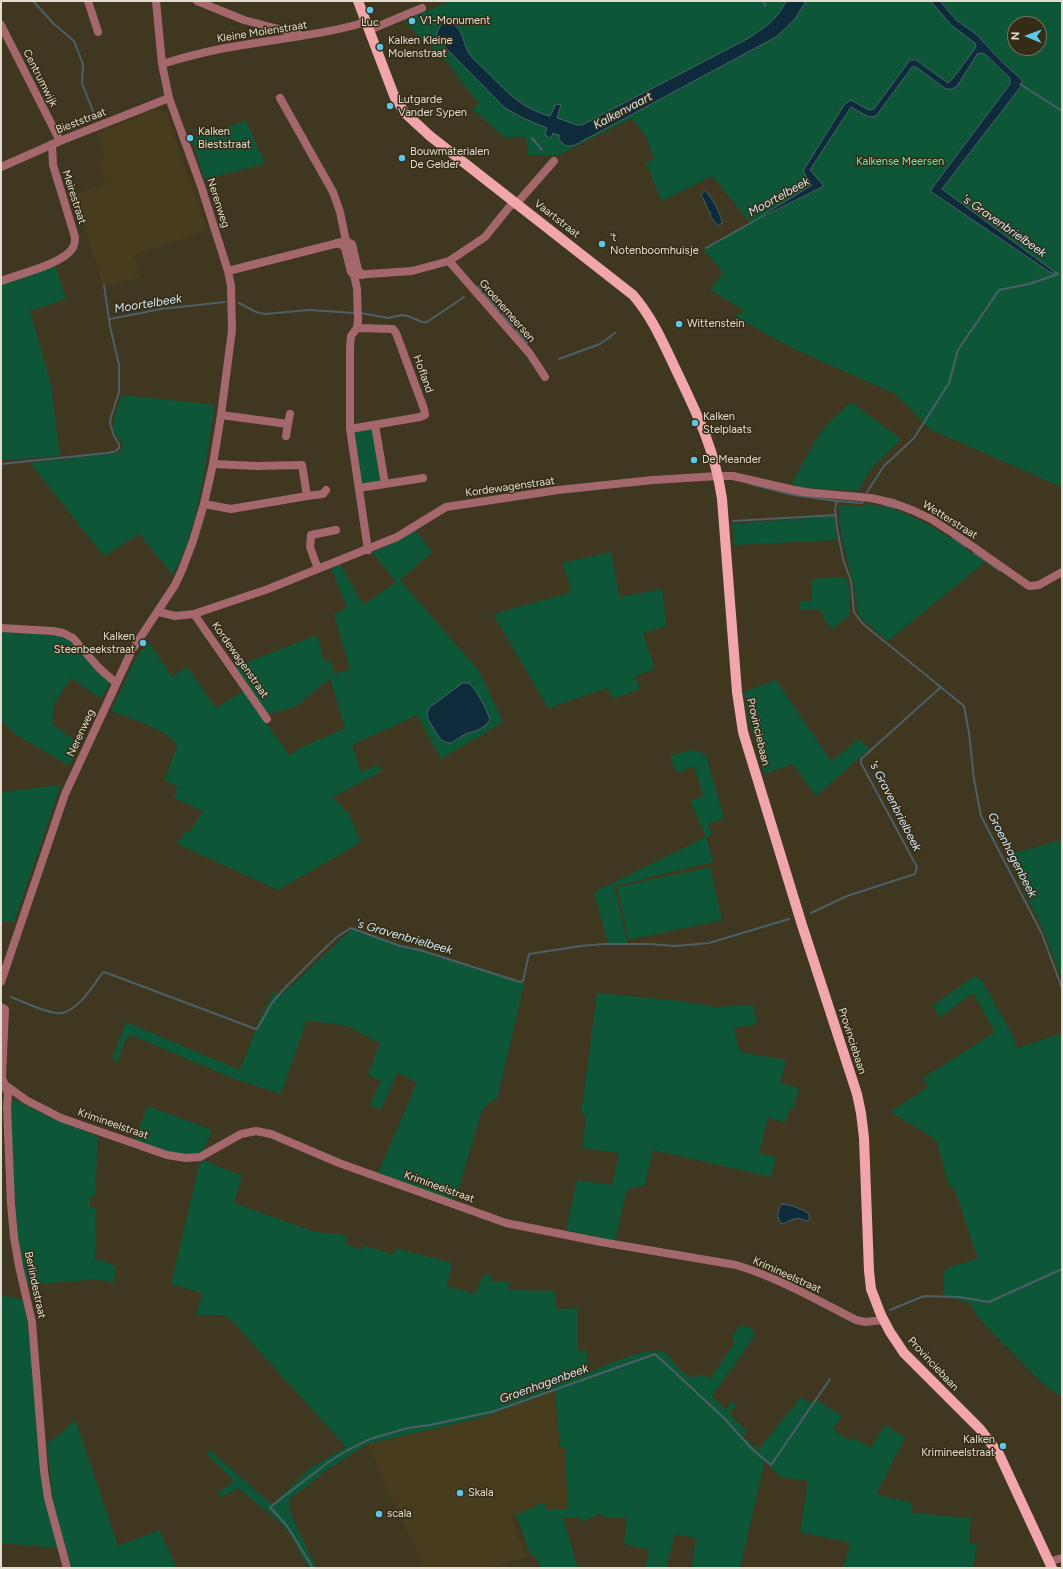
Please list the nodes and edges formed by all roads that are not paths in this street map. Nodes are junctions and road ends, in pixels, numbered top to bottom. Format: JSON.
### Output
{"nodes":[{"id":1,"x":88,"y":1,"type":"edge"},
{"id":2,"x":156,"y":1,"type":"edge"},
{"id":3,"x":197,"y":1,"type":"edge"},
{"id":4,"x":358,"y":1,"type":"edge"},
{"id":5,"x":422,"y":8,"type":"dead end"},
{"id":6,"x":1,"y":25,"type":"edge"},
{"id":7,"x":368,"y":26,"type":"junction"},
{"id":8,"x":98,"y":32,"type":"dead end"},
{"id":9,"x":304,"y":36,"type":"junction"},
{"id":10,"x":162,"y":64,"type":"junction"},
{"id":11,"x":169,"y":98,"type":"junction"},
{"id":12,"x":280,"y":98,"type":"dead end"},
{"id":13,"x":56,"y":142,"type":"junction"},
{"id":14,"x":554,"y":161,"type":"dead end"},
{"id":15,"x":1,"y":167,"type":"edge"},
{"id":16,"x":516,"y":203,"type":"junction"},
{"id":17,"x":346,"y":241,"type":"junction"},
{"id":18,"x":336,"y":243,"type":"junction"},
{"id":19,"x":449,"y":261,"type":"junction"},
{"id":20,"x":228,"y":271,"type":"junction"},
{"id":21,"x":364,"y":274,"type":"junction"},
{"id":22,"x":354,"y":275,"type":"junction"},
{"id":23,"x":1,"y":281,"type":"edge"},
{"id":24,"x":357,"y":328,"type":"junction"},
{"id":25,"x":545,"y":377,"type":"dead end"},
{"id":26,"x":290,"y":414,"type":"dead end"},
{"id":27,"x":221,"y":415,"type":"junction"},
{"id":28,"x":288,"y":424,"type":"junction"},
{"id":29,"x":375,"y":425,"type":"junction"},
{"id":30,"x":350,"y":429,"type":"junction"},
{"id":31,"x":286,"y":436,"type":"dead end"},
{"id":32,"x":213,"y":464,"type":"junction"},
{"id":33,"x":718,"y":476,"type":"junction"},
{"id":34,"x":423,"y":478,"type":"dead end"},
{"id":35,"x":384,"y":484,"type":"junction"},
{"id":36,"x":359,"y":488,"type":"junction"},
{"id":37,"x":326,"y":490,"type":"dead end"},
{"id":38,"x":307,"y":496,"type":"junction"},
{"id":39,"x":204,"y":504,"type":"junction"},
{"id":40,"x":336,"y":530,"type":"dead end"},
{"id":41,"x":368,"y":550,"type":"junction"},
{"id":42,"x":318,"y":570,"type":"junction"},
{"id":43,"x":1062,"y":572,"type":"edge"},
{"id":44,"x":159,"y":612,"type":"junction"},
{"id":45,"x":194,"y":614,"type":"junction"},
{"id":46,"x":1,"y":628,"type":"edge"},
{"id":47,"x":116,"y":683,"type":"junction"},
{"id":48,"x":267,"y":719,"type":"dead end"},
{"id":49,"x":1,"y":982,"type":"edge"},
{"id":50,"x":1,"y":1007,"type":"edge"},
{"id":51,"x":4,"y":1084,"type":"edge"},
{"id":52,"x":883,"y":1320,"type":"junction"},
{"id":53,"x":1062,"y":1558,"type":"edge"},
{"id":54,"x":1050,"y":1565,"type":"edge"},
{"id":55,"x":67,"y":1568,"type":"edge"}],
"edges":[{"from":1,"to":8,"type":"street"},
{"from":2,"to":10,"type":"street","name":"Nerenweg"},
{"from":3,"to":9,"type":"street"},
{"from":4,"to":7,"type":"main road","name":"Vaartstraat"},
{"from":5,"to":7,"type":"street","name":"Kleine Molenstraat"},
{"from":6,"to":13,"type":"street","name":"Centrumwijk"},
{"from":7,"to":9,"type":"street","name":"Kleine Molenstraat"},
{"from":7,"to":16,"type":"main road","name":"Vaartstraat"},
{"from":9,"to":10,"type":"street","name":"Kleine Molenstraat"},
{"from":10,"to":11,"type":"street","name":"Nerenweg"},
{"from":11,"to":13,"type":"street","name":"Bieststraat"},
{"from":11,"to":20,"type":"street","name":"Nerenweg"},
{"from":12,"to":17,"type":"street"},
{"from":13,"to":15,"type":"street","name":"Bieststraat"},
{"from":13,"to":23,"type":"street","name":"Meirestraat"},
{"from":14,"to":16,"type":"street"},
{"from":16,"to":19,"type":"street"},
{"from":16,"to":33,"type":"main road","name":"Vaartstraat"},
{"from":17,"to":18,"type":"street"},
{"from":17,"to":21,"type":"street"},
{"from":18,"to":20,"type":"street"},
{"from":18,"to":22,"type":"street"},
{"from":19,"to":21,"type":"street"},
{"from":19,"to":25,"type":"street","name":"Groenemeersen"},
{"from":20,"to":27,"type":"street","name":"Nerenweg"},
{"from":21,"to":22,"type":"street"},
{"from":22,"to":24,"type":"street"},
{"from":24,"to":29,"type":"street","name":"Hofland"},
{"from":24,"to":30,"type":"street"},
{"from":26,"to":28,"type":"street"},
{"from":27,"to":28,"type":"street"},
{"from":27,"to":32,"type":"street","name":"Nerenweg"},
{"from":28,"to":31,"type":"street"},
{"from":29,"to":30,"type":"street","name":"Hofland"},
{"from":29,"to":35,"type":"street"},
{"from":30,"to":36,"type":"street"},
{"from":32,"to":38,"type":"street"},
{"from":32,"to":39,"type":"street","name":"Nerenweg"},
{"from":33,"to":41,"type":"street","name":"Kordewagenstraat"},
{"from":33,"to":43,"type":"street","name":"Wetterstraat"},
{"from":33,"to":52,"type":"main road","name":"Provinciebaan"},
{"from":34,"to":35,"type":"street"},
{"from":35,"to":36,"type":"street"},
{"from":36,"to":41,"type":"street"},
{"from":37,"to":38,"type":"street"},
{"from":38,"to":39,"type":"street"},
{"from":39,"to":44,"type":"street","name":"Nerenweg"},
{"from":40,"to":42,"type":"street"},
{"from":41,"to":42,"type":"street","name":"Kordewagenstraat"},
{"from":42,"to":45,"type":"street","name":"Kordewagenstraat"},
{"from":44,"to":45,"type":"street","name":"Kordewagenstraat"},
{"from":44,"to":47,"type":"street","name":"Nerenweg"},
{"from":45,"to":48,"type":"street","name":"Kordewagenstraat"},
{"from":46,"to":47,"type":"street"},
{"from":47,"to":49,"type":"street","name":"Nerenweg"},
{"from":50,"to":51,"type":"street","name":"Berlindestraat"},
{"from":51,"to":52,"type":"street","name":"Krimineelstraat"},
{"from":51,"to":55,"type":"street","name":"Berlindestraat"},
{"from":52,"to":54,"type":"main road","name":"Provinciebaan"},
{"from":53,"to":54,"type":"street"}]}
